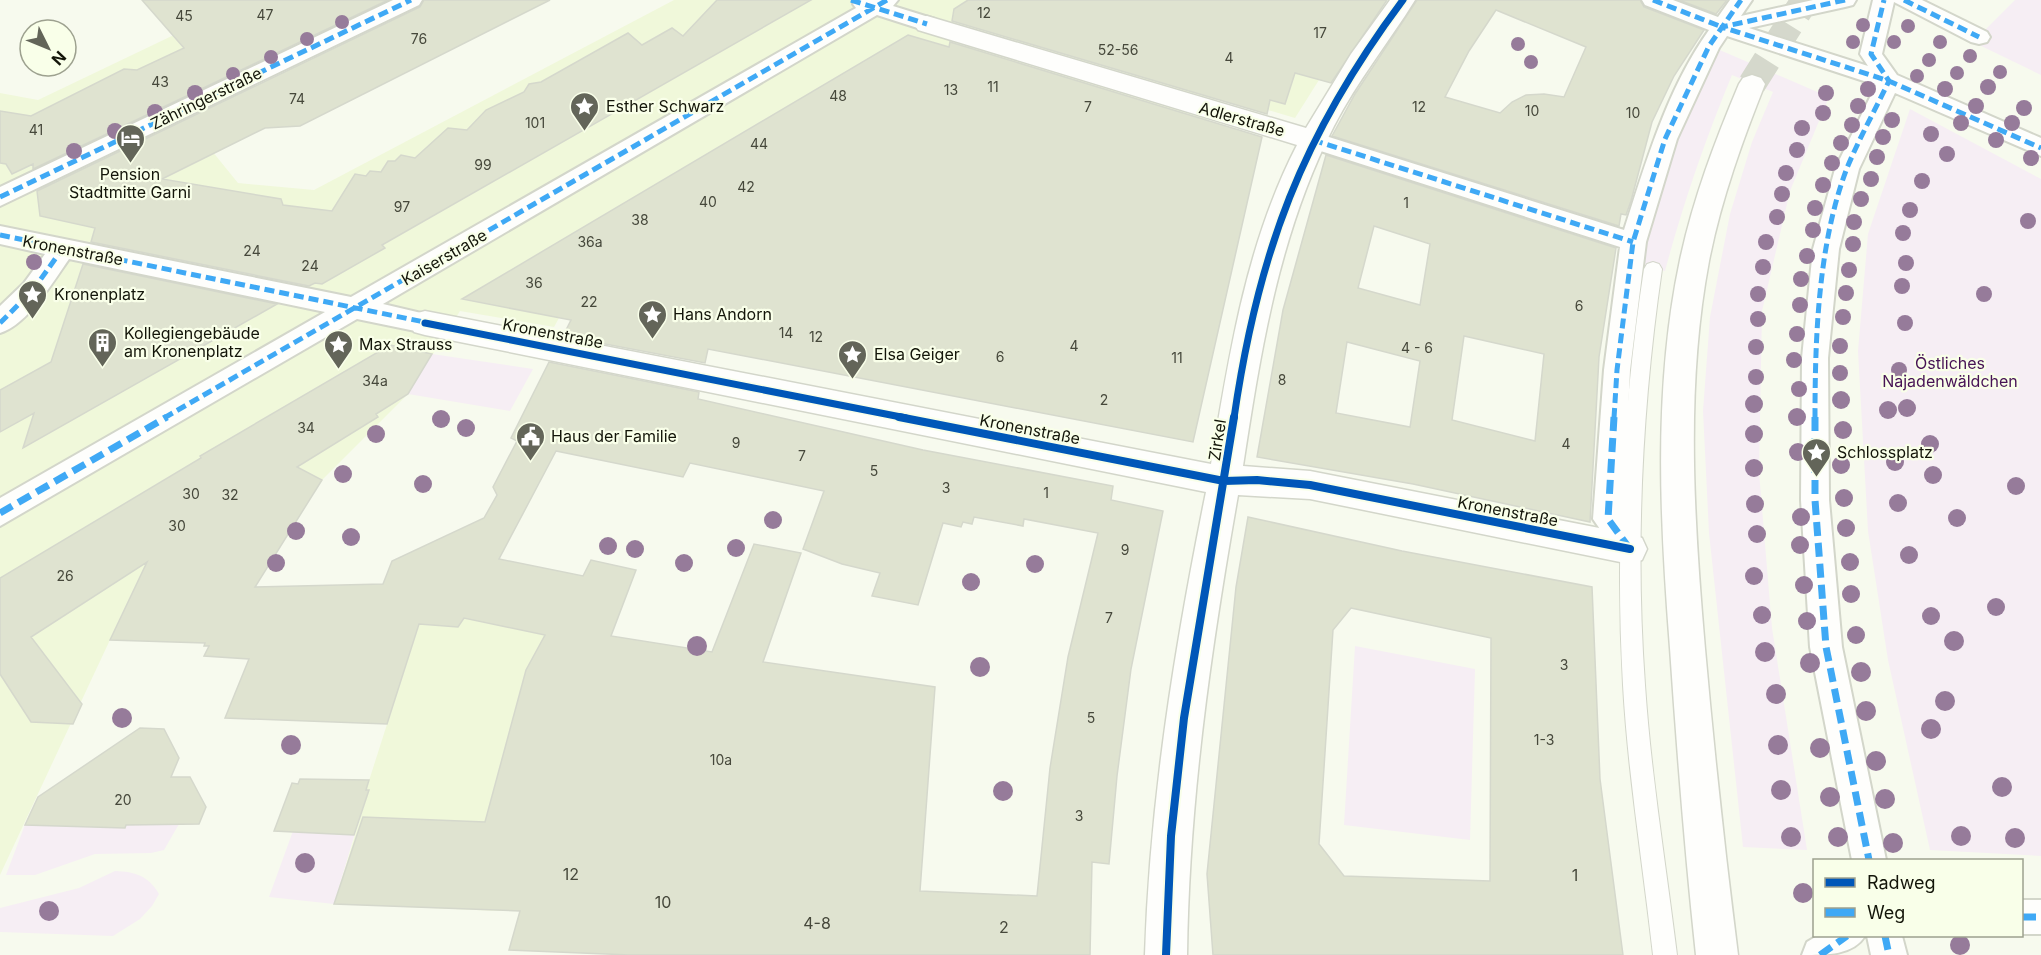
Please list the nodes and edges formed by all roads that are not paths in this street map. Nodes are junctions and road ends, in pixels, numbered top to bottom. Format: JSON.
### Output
{"nodes":[{"id":1,"x":411,"y":0,"type":"edge"},
{"id":2,"x":851,"y":0,"type":"edge"},
{"id":3,"x":1403,"y":0,"type":"edge"},
{"id":4,"x":1653,"y":0,"type":"edge"},
{"id":5,"x":1741,"y":0,"type":"edge"},
{"id":6,"x":1845,"y":0,"type":"edge"},
{"id":7,"x":1884,"y":0,"type":"edge"},
{"id":8,"x":1904,"y":0,"type":"edge"},
{"id":9,"x":881,"y":4,"type":"edge"},
{"id":10,"x":927,"y":24,"type":"joint"},
{"id":11,"x":1722,"y":27,"type":"junction"},
{"id":12,"x":1979,"y":37,"type":"dead end"},
{"id":13,"x":1891,"y":78,"type":"junction"},
{"id":14,"x":1752,"y":84,"type":"tunnel mouth"},
{"id":15,"x":1313,"y":140,"type":"junction"},
{"id":16,"x":2041,"y":148,"type":"edge"},
{"id":17,"x":0,"y":197,"type":"edge"},
{"id":18,"x":0,"y":236,"type":"edge"},
{"id":19,"x":1633,"y":242,"type":"junction"},
{"id":20,"x":63,"y":248,"type":"junction"},
{"id":21,"x":1653,"y":269,"type":"dead end"},
{"id":22,"x":356,"y":308,"type":"junction"},
{"id":23,"x":0,"y":323,"type":"edge"},
{"id":24,"x":425,"y":323,"type":"joint"},
{"id":25,"x":1224,"y":482,"type":"junction"},
{"id":26,"x":0,"y":513,"type":"edge"},
{"id":27,"x":1630,"y":549,"type":"junction"},
{"id":28,"x":1869,"y":859,"type":"edge"},
{"id":29,"x":2023,"y":916,"type":"edge"},
{"id":30,"x":2041,"y":917,"type":"edge"},
{"id":31,"x":1846,"y":937,"type":"edge"},
{"id":32,"x":1885,"y":937,"type":"edge"},
{"id":33,"x":1166,"y":955,"type":"edge"},
{"id":34,"x":1665,"y":955,"type":"edge"},
{"id":35,"x":1717,"y":955,"type":"edge"},
{"id":36,"x":1820,"y":955,"type":"edge"},
{"id":37,"x":1889,"y":955,"type":"edge"}],
"edges":[{"from":1,"to":17,"type":"street","name":"Zähringerstraße"},
{"from":2,"to":9,"type":"street","name":"Adlerstraße"},
{"from":3,"to":15,"type":"street","name":"Zirkel"},
{"from":4,"to":11,"type":"street"},
{"from":5,"to":11,"type":"street"},
{"from":6,"to":11,"type":"street"},
{"from":7,"to":13,"type":"street"},
{"from":8,"to":12,"type":"street"},
{"from":9,"to":10,"type":"street","name":"Adlerstraße"},
{"from":9,"to":22,"type":"street","name":"Kaiserstraße"},
{"from":10,"to":15,"type":"street","name":"Adlerstraße"},
{"from":11,"to":13,"type":"street"},
{"from":11,"to":19,"type":"street"},
{"from":13,"to":16,"type":"street"},
{"from":13,"to":28,"type":"street"},
{"from":14,"to":35,"type":"street"},
{"from":15,"to":19,"type":"street","name":"Adlerstraße"},
{"from":15,"to":25,"type":"street","name":"Zirkel"},
{"from":18,"to":20,"type":"street","name":"Kronenstraße"},
{"from":19,"to":27,"type":"street"},
{"from":20,"to":22,"type":"street","name":"Kronenstraße"},
{"from":20,"to":23,"type":"street"},
{"from":21,"to":27,"type":"lane"},
{"from":22,"to":24,"type":"street","name":"Kronenstraße"},
{"from":22,"to":26,"type":"street","name":"Kaiserstraße"},
{"from":24,"to":25,"type":"street","name":"Kronenstraße"},
{"from":25,"to":27,"type":"street","name":"Kronenstraße"},
{"from":25,"to":33,"type":"street","name":"Zirkel"},
{"from":27,"to":34,"type":"lane"},
{"from":29,"to":30,"type":"street"},
{"from":31,"to":36,"type":"street"},
{"from":32,"to":37,"type":"street"}]}
